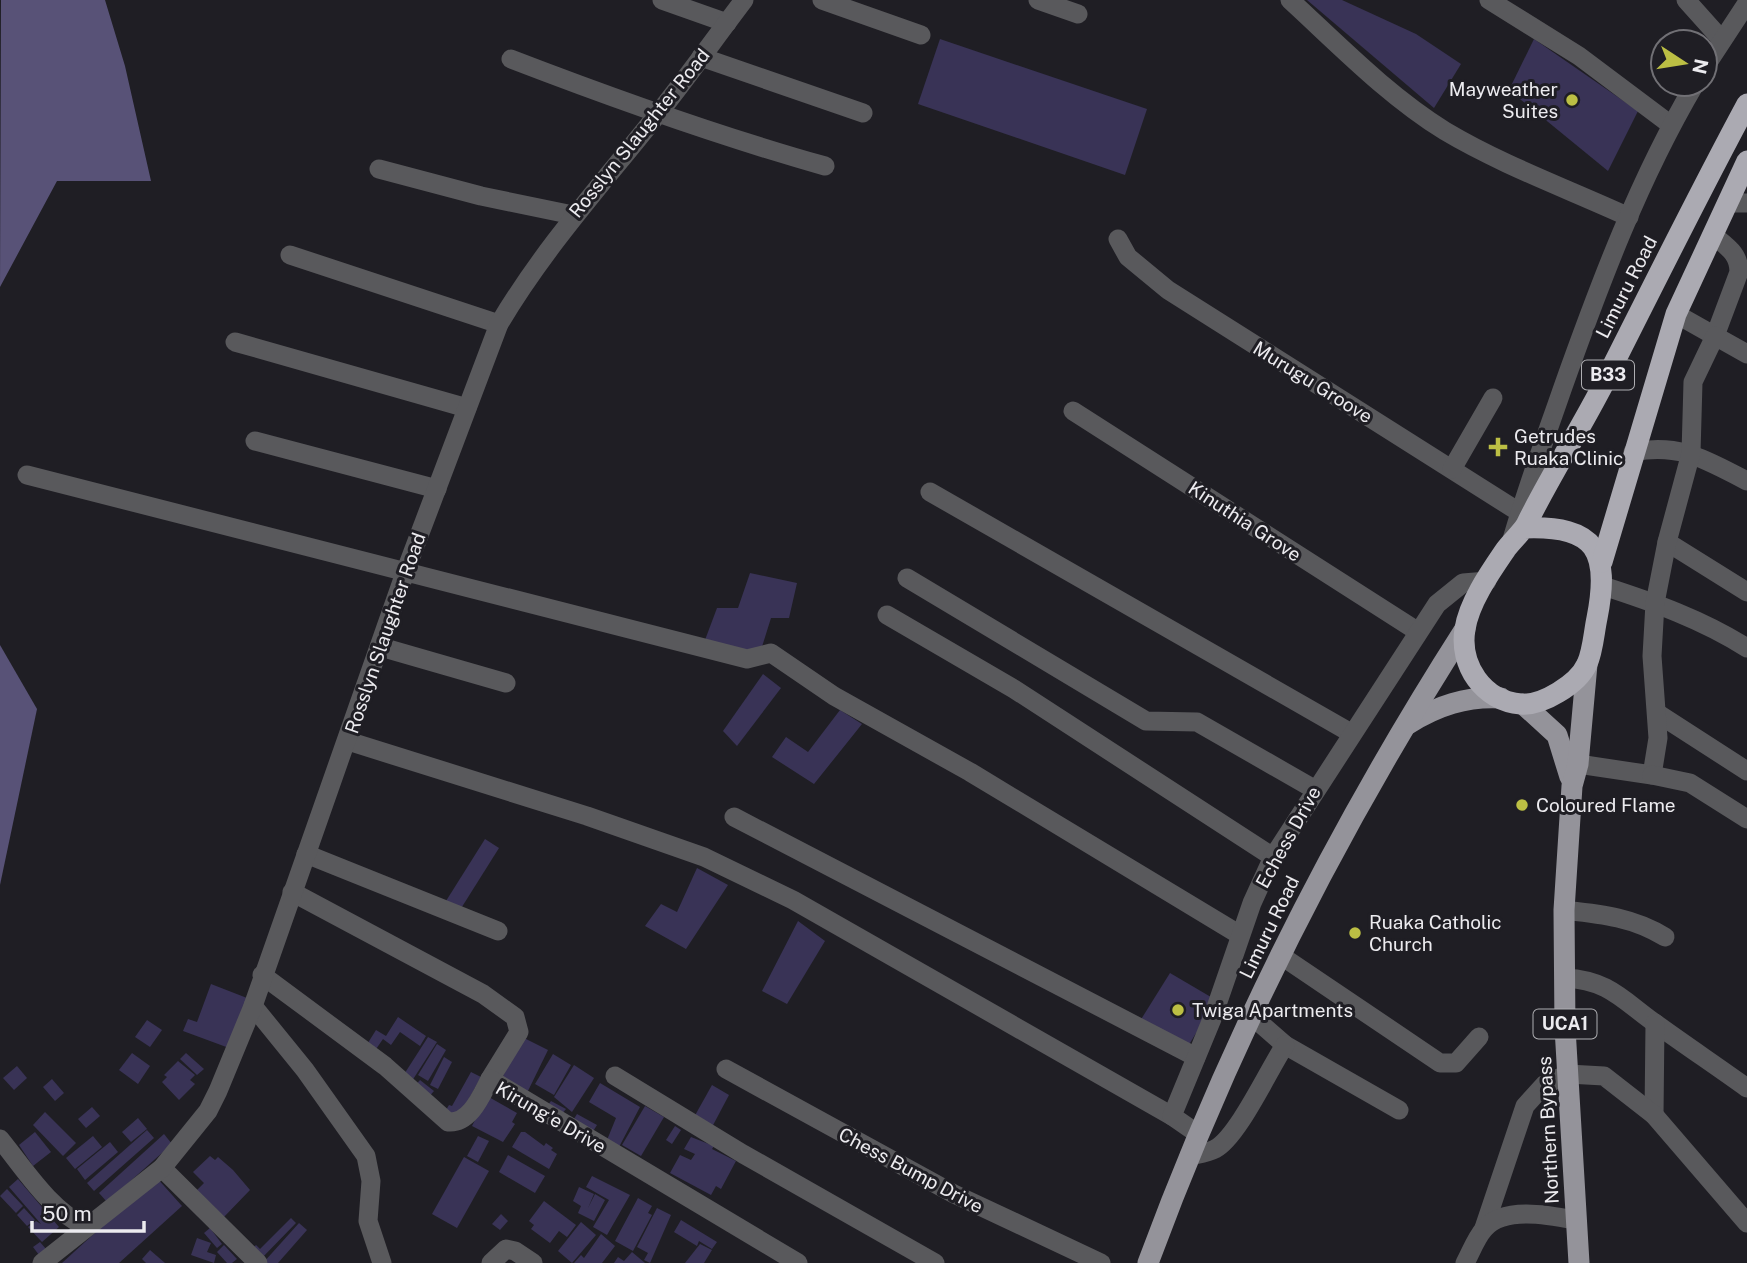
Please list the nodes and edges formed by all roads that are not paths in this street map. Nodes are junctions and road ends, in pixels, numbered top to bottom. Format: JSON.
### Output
{"nodes":[{"id":1,"x":662,"y":0,"type":"edge"},
{"id":2,"x":744,"y":0,"type":"edge"},
{"id":3,"x":821,"y":0,"type":"edge"},
{"id":4,"x":1038,"y":0,"type":"edge"},
{"id":5,"x":1290,"y":0,"type":"edge"},
{"id":6,"x":1489,"y":0,"type":"edge"},
{"id":7,"x":1686,"y":0,"type":"edge"},
{"id":8,"x":1747,"y":3,"type":"edge"},
{"id":9,"x":1078,"y":14,"type":"dead end"},
{"id":10,"x":727,"y":23,"type":"junction"},
{"id":11,"x":921,"y":35,"type":"dead end"},
{"id":12,"x":1721,"y":39,"type":"junction"},
{"id":13,"x":1719,"y":42,"type":"edge"},
{"id":14,"x":701,"y":57,"type":"junction"},
{"id":15,"x":511,"y":59,"type":"dead end"},
{"id":16,"x":1687,"y":98,"type":"edge"},
{"id":17,"x":1747,"y":104,"type":"edge"},
{"id":18,"x":863,"y":113,"type":"dead end"},
{"id":19,"x":657,"y":115,"type":"junction"},
{"id":20,"x":1671,"y":125,"type":"junction"},
{"id":21,"x":1747,"y":161,"type":"edge"},
{"id":22,"x":825,"y":166,"type":"dead end"},
{"id":23,"x":379,"y":169,"type":"dead end"},
{"id":24,"x":1737,"y":203,"type":"edge"},
{"id":25,"x":573,"y":215,"type":"junction"},
{"id":26,"x":1629,"y":217,"type":"junction"},
{"id":27,"x":1713,"y":235,"type":"junction"},
{"id":28,"x":1118,"y":239,"type":"dead end"},
{"id":29,"x":290,"y":255,"type":"dead end"},
{"id":30,"x":1743,"y":275,"type":"edge"},
{"id":31,"x":1676,"y":314,"type":"junction"},
{"id":32,"x":499,"y":324,"type":"junction"},
{"id":33,"x":1715,"y":336,"type":"junction"},
{"id":34,"x":235,"y":342,"type":"dead end"},
{"id":35,"x":1747,"y":355,"type":"edge"},
{"id":36,"x":1493,"y":398,"type":"dead end"},
{"id":37,"x":467,"y":408,"type":"junction"},
{"id":38,"x":1073,"y":411,"type":"dead end"},
{"id":39,"x":255,"y":442,"type":"dead end"},
{"id":40,"x":1633,"y":452,"type":"junction"},
{"id":41,"x":1692,"y":453,"type":"junction"},
{"id":42,"x":1452,"y":469,"type":"junction"},
{"id":43,"x":27,"y":475,"type":"dead end"},
{"id":44,"x":1747,"y":481,"type":"edge"},
{"id":45,"x":437,"y":489,"type":"junction"},
{"id":46,"x":930,"y":492,"type":"dead end"},
{"id":47,"x":1518,"y":528,"type":"junction"},
{"id":48,"x":1667,"y":542,"type":"junction"},
{"id":49,"x":1602,"y":562,"type":"junction"},
{"id":50,"x":406,"y":570,"type":"junction"},
{"id":51,"x":907,"y":578,"type":"dead end"},
{"id":52,"x":1488,"y":581,"type":"junction"},
{"id":53,"x":1603,"y":586,"type":"junction"},
{"id":54,"x":1747,"y":592,"type":"edge"},
{"id":55,"x":1655,"y":603,"type":"junction"},
{"id":56,"x":887,"y":615,"type":"dead end"},
{"id":57,"x":1465,"y":629,"type":"junction"},
{"id":58,"x":1417,"y":631,"type":"junction"},
{"id":59,"x":381,"y":647,"type":"junction"},
{"id":60,"x":1747,"y":648,"type":"edge"},
{"id":61,"x":1587,"y":664,"type":"junction"},
{"id":62,"x":506,"y":683,"type":"dead end"},
{"id":63,"x":1500,"y":698,"type":"junction"},
{"id":64,"x":1523,"y":704,"type":"junction"},
{"id":65,"x":1657,"y":713,"type":"junction"},
{"id":66,"x":1408,"y":724,"type":"junction"},
{"id":67,"x":1350,"y":733,"type":"junction"},
{"id":68,"x":348,"y":741,"type":"junction"},
{"id":69,"x":1578,"y":764,"type":"junction"},
{"id":70,"x":1747,"y":771,"type":"edge"},
{"id":71,"x":1652,"y":775,"type":"junction"},
{"id":72,"x":1572,"y":786,"type":"junction"},
{"id":73,"x":1314,"y":789,"type":"junction"},
{"id":74,"x":734,"y":817,"type":"dead end"},
{"id":75,"x":1747,"y":819,"type":"edge"},
{"id":76,"x":306,"y":854,"type":"junction"},
{"id":77,"x":1273,"y":856,"type":"junction"},
{"id":78,"x":292,"y":892,"type":"junction"},
{"id":79,"x":1564,"y":910,"type":"junction"},
{"id":80,"x":498,"y":931,"type":"dead end"},
{"id":81,"x":1240,"y":935,"type":"junction"},
{"id":82,"x":1665,"y":937,"type":"dead end"},
{"id":83,"x":1280,"y":955,"type":"junction"},
{"id":84,"x":262,"y":975,"type":"junction"},
{"id":85,"x":1565,"y":978,"type":"junction"},
{"id":86,"x":253,"y":1006,"type":"junction"},
{"id":87,"x":1252,"y":1016,"type":"junction"},
{"id":88,"x":1655,"y":1023,"type":"junction"},
{"id":89,"x":1479,"y":1037,"type":"dead end"},
{"id":90,"x":1284,"y":1045,"type":"junction"},
{"id":91,"x":1196,"y":1057,"type":"junction"},
{"id":92,"x":726,"y":1069,"type":"dead end"},
{"id":93,"x":1568,"y":1074,"type":"junction"},
{"id":94,"x":615,"y":1076,"type":"dead end"},
{"id":95,"x":491,"y":1079,"type":"junction"},
{"id":96,"x":1747,"y":1088,"type":"edge"},
{"id":97,"x":1399,"y":1110,"type":"dead end"},
{"id":98,"x":1654,"y":1115,"type":"junction"},
{"id":99,"x":1172,"y":1116,"type":"junction"},
{"id":100,"x":1198,"y":1134,"type":"junction"},
{"id":101,"x":0,"y":1139,"type":"edge"},
{"id":102,"x":1189,"y":1156,"type":"junction"},
{"id":103,"x":162,"y":1168,"type":"junction"},
{"id":104,"x":1575,"y":1220,"type":"junction"},
{"id":105,"x":1747,"y":1223,"type":"edge"},
{"id":106,"x":86,"y":1227,"type":"junction"},
{"id":107,"x":1484,"y":1228,"type":"junction"},
{"id":108,"x":45,"y":1262,"type":"edge"},
{"id":109,"x":258,"y":1263,"type":"edge"},
{"id":110,"x":382,"y":1263,"type":"edge"},
{"id":111,"x":491,"y":1263,"type":"edge"},
{"id":112,"x":533,"y":1263,"type":"edge"},
{"id":113,"x":798,"y":1263,"type":"edge"},
{"id":114,"x":935,"y":1263,"type":"edge"},
{"id":115,"x":1101,"y":1263,"type":"edge"},
{"id":116,"x":1148,"y":1263,"type":"edge"},
{"id":117,"x":1465,"y":1263,"type":"edge"},
{"id":118,"x":1579,"y":1263,"type":"edge"}],
"edges":[{"from":1,"to":10,"type":"street"},
{"from":2,"to":10,"type":"street","name":"Rosslyn Slaughter Road"},
{"from":3,"to":11,"type":"street"},
{"from":4,"to":9,"type":"street"},
{"from":5,"to":26,"type":"street"},
{"from":6,"to":20,"type":"street"},
{"from":7,"to":12,"type":"street"},
{"from":8,"to":12,"type":"street"},
{"from":10,"to":14,"type":"street","name":"Rosslyn Slaughter Road"},
{"from":12,"to":13,"type":"street"},
{"from":14,"to":18,"type":"street"},
{"from":14,"to":19,"type":"street","name":"Rosslyn Slaughter Road"},
{"from":15,"to":19,"type":"street"},
{"from":16,"to":20,"type":"street"},
{"from":17,"to":47,"type":"highway","name":"Limuru Road","number":"B33"},
{"from":19,"to":22,"type":"street"},
{"from":19,"to":25,"type":"street","name":"Rosslyn Slaughter Road"},
{"from":20,"to":26,"type":"street"},
{"from":21,"to":24,"type":"highway","number":"B33"},
{"from":23,"to":25,"type":"street"},
{"from":24,"to":27,"type":"highway","number":"B33"},
{"from":25,"to":32,"type":"street","name":"Rosslyn Slaughter Road"},
{"from":26,"to":47,"type":"street"},
{"from":27,"to":30,"type":"street"},
{"from":27,"to":31,"type":"highway","name":"Northern Bypass","number":"B33"},
{"from":28,"to":42,"type":"street","name":"Murugu Groove"},
{"from":29,"to":32,"type":"street"},
{"from":30,"to":33,"type":"street"},
{"from":31,"to":33,"type":"street"},
{"from":31,"to":40,"type":"highway","name":"Northern Bypass","number":"B33"},
{"from":32,"to":37,"type":"street","name":"Rosslyn Slaughter Road"},
{"from":33,"to":35,"type":"street"},
{"from":33,"to":41,"type":"street"},
{"from":34,"to":37,"type":"street"},
{"from":36,"to":42,"type":"street"},
{"from":37,"to":45,"type":"street","name":"Rosslyn Slaughter Road"},
{"from":38,"to":58,"type":"street","name":"Kinuthia Grove"},
{"from":39,"to":45,"type":"street"},
{"from":40,"to":41,"type":"street"},
{"from":40,"to":49,"type":"highway","name":"Northern Bypass","number":"B33"},
{"from":41,"to":44,"type":"street"},
{"from":41,"to":48,"type":"street"},
{"from":42,"to":47,"type":"street","name":"Murugu Groove"},
{"from":43,"to":50,"type":"street"},
{"from":45,"to":50,"type":"street","name":"Rosslyn Slaughter Road"},
{"from":46,"to":67,"type":"street"},
{"from":47,"to":49,"type":"highway"},
{"from":47,"to":52,"type":"highway"},
{"from":48,"to":54,"type":"street"},
{"from":48,"to":55,"type":"street"},
{"from":49,"to":53,"type":"highway","name":"Northern Bypass"},
{"from":50,"to":59,"type":"street","name":"Rosslyn Slaughter Road"},
{"from":50,"to":81,"type":"street"},
{"from":51,"to":73,"type":"street"},
{"from":52,"to":57,"type":"highway"},
{"from":52,"to":58,"type":"street","name":"Echess Drive"},
{"from":53,"to":55,"type":"street"},
{"from":53,"to":61,"type":"highway","name":"Northern Bypass"},
{"from":55,"to":60,"type":"street"},
{"from":55,"to":65,"type":"street"},
{"from":56,"to":77,"type":"street"},
{"from":57,"to":63,"type":"highway","name":"Northern Bypass"},
{"from":57,"to":66,"type":"main road","name":"Limuru Road"},
{"from":58,"to":67,"type":"street","name":"Echess Drive"},
{"from":59,"to":62,"type":"street"},
{"from":59,"to":68,"type":"street","name":"Rosslyn Slaughter Road"},
{"from":61,"to":64,"type":"highway"},
{"from":61,"to":69,"type":"main road","name":"Northern Bypass","number":"UCA1"},
{"from":63,"to":64,"type":"highway","name":"Northern Bypass"},
{"from":63,"to":66,"type":"main road","name":"Northern Bypass"},
{"from":64,"to":72,"type":"main road","name":"Northern Bypass"},
{"from":65,"to":70,"type":"street"},
{"from":65,"to":71,"type":"street"},
{"from":66,"to":83,"type":"main road","name":"Limuru Road"},
{"from":67,"to":73,"type":"street","name":"Echess Drive"},
{"from":68,"to":76,"type":"street","name":"Rosslyn Slaughter Road"},
{"from":68,"to":99,"type":"street"},
{"from":69,"to":71,"type":"street"},
{"from":69,"to":72,"type":"main road","name":"Northern Bypass","number":"UCA1"},
{"from":71,"to":75,"type":"street"},
{"from":72,"to":79,"type":"main road","name":"Northern Bypass","number":"UCA1"},
{"from":73,"to":77,"type":"street","name":"Echess Drive"},
{"from":74,"to":91,"type":"street"},
{"from":76,"to":78,"type":"street","name":"Rosslyn Slaughter Road"},
{"from":76,"to":80,"type":"street"},
{"from":77,"to":81,"type":"street","name":"Echess Drive"},
{"from":78,"to":84,"type":"street","name":"Rosslyn Slaughter Road"},
{"from":78,"to":95,"type":"street"},
{"from":79,"to":82,"type":"street"},
{"from":79,"to":85,"type":"main road","name":"Northern Bypass","number":"UCA1"},
{"from":81,"to":91,"type":"street","name":"Echess Drive"},
{"from":83,"to":87,"type":"main road","name":"Limuru Road"},
{"from":83,"to":89,"type":"street"},
{"from":84,"to":86,"type":"street","name":"Rosslyn Slaughter Road"},
{"from":84,"to":95,"type":"street","name":"Kirung'e Drive"},
{"from":85,"to":88,"type":"street"},
{"from":85,"to":93,"type":"main road","name":"Northern Bypass","number":"UCA1"},
{"from":86,"to":103,"type":"street","name":"Rosslyn Slaughter Road"},
{"from":86,"to":110,"type":"street"},
{"from":87,"to":90,"type":"street"},
{"from":87,"to":100,"type":"main road","name":"Limuru Road"},
{"from":88,"to":96,"type":"street"},
{"from":88,"to":98,"type":"street"},
{"from":90,"to":97,"type":"street"},
{"from":90,"to":102,"type":"street"},
{"from":91,"to":99,"type":"street","name":"Echess Drive"},
{"from":92,"to":115,"type":"street","name":"Chess Bump Drive"},
{"from":93,"to":98,"type":"street"},
{"from":93,"to":104,"type":"main road","name":"Northern Bypass","number":"UCA1"},
{"from":93,"to":107,"type":"street"},
{"from":94,"to":114,"type":"street"},
{"from":95,"to":113,"type":"street","name":"Kirung'e Drive"},
{"from":98,"to":105,"type":"street"},
{"from":99,"to":100,"type":"street"},
{"from":100,"to":102,"type":"main road","name":"Limuru Road"},
{"from":101,"to":106,"type":"street"},
{"from":102,"to":116,"type":"main road","name":"Limuru Road"},
{"from":103,"to":106,"type":"street","name":"Rosslyn Slaughter Road"},
{"from":103,"to":109,"type":"street"},
{"from":104,"to":107,"type":"street"},
{"from":104,"to":118,"type":"main road","name":"Northern Bypass","number":"UCA1"},
{"from":106,"to":108,"type":"street","name":"Rosslyn Slaughter Road"},
{"from":107,"to":117,"type":"street"},
{"from":111,"to":112,"type":"street"}]}
